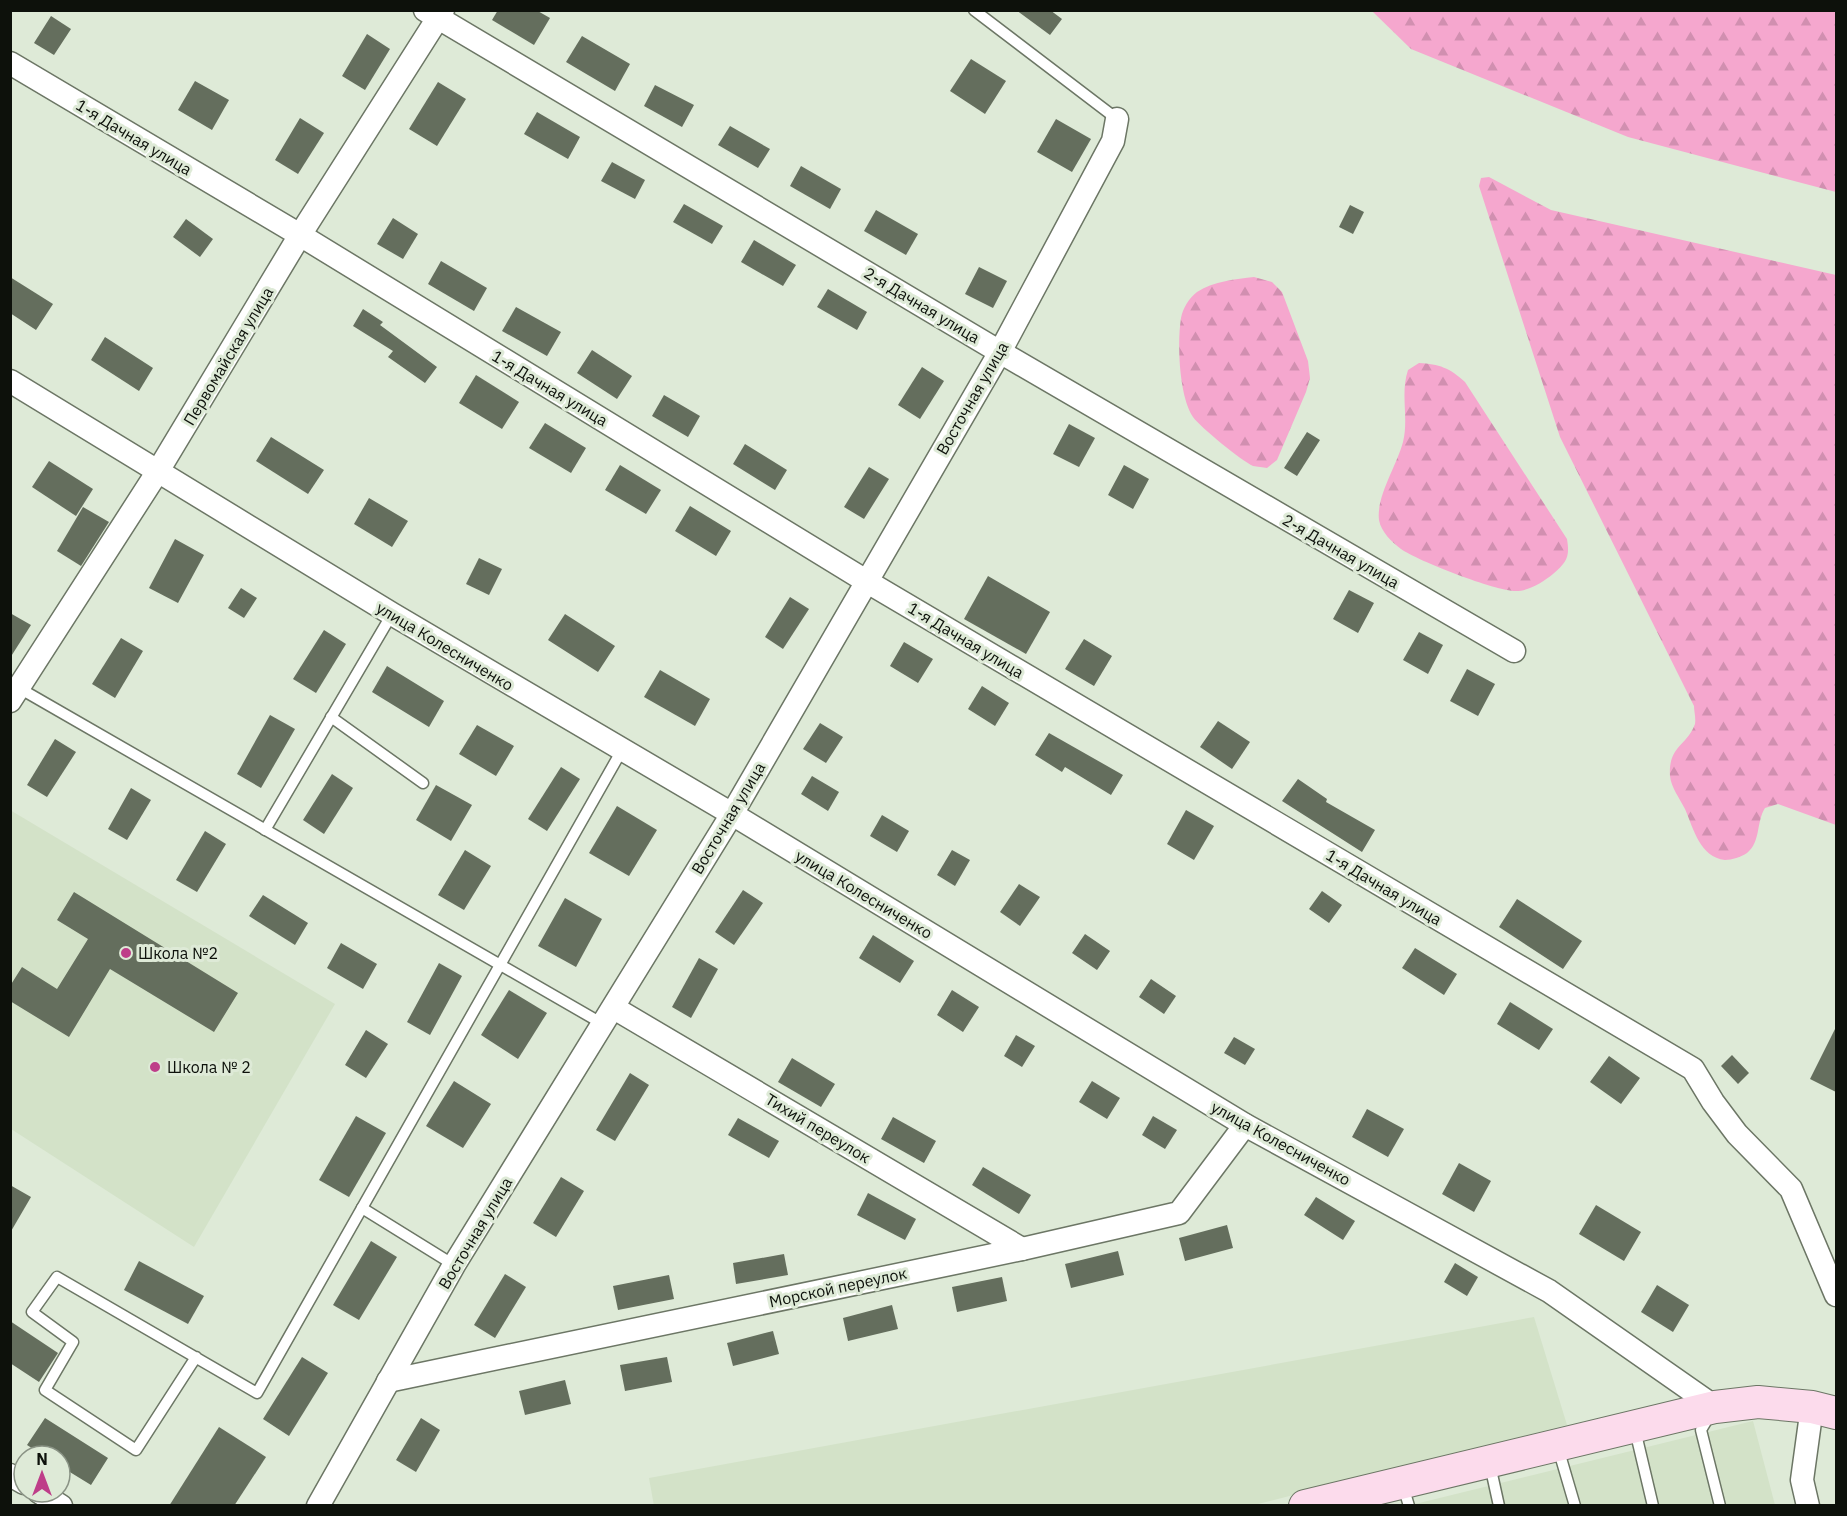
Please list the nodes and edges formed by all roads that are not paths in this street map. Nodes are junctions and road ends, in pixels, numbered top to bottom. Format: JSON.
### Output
{"nodes":[{"id":1,"x":974,"y":10,"type":"edge"},
{"id":2,"x":436,"y":13,"type":"edge"},
{"id":3,"x":10,"y":63,"type":"edge"},
{"id":4,"x":1117,"y":119,"type":"joint"},
{"id":5,"x":300,"y":235,"type":"junction"},
{"id":6,"x":1000,"y":351,"type":"junction"},
{"id":7,"x":10,"y":381,"type":"edge"},
{"id":8,"x":158,"y":471,"type":"junction"},
{"id":9,"x":866,"y":581,"type":"junction"},
{"id":10,"x":392,"y":614,"type":"junction"},
{"id":11,"x":1514,"y":651,"type":"dead end"},
{"id":12,"x":15,"y":694,"type":"edge"},
{"id":13,"x":331,"y":717,"type":"junction"},
{"id":14,"x":622,"y":750,"type":"junction"},
{"id":15,"x":423,"y":783,"type":"dead end"},
{"id":16,"x":732,"y":814,"type":"junction"},
{"id":17,"x":265,"y":830,"type":"junction"},
{"id":18,"x":500,"y":966,"type":"junction"},
{"id":19,"x":608,"y":1016,"type":"junction"},
{"id":20,"x":1245,"y":1125,"type":"junction"},
{"id":21,"x":362,"y":1208,"type":"junction"},
{"id":22,"x":1022,"y":1249,"type":"junction"},
{"id":23,"x":454,"y":1265,"type":"junction"},
{"id":24,"x":1836,"y":1295,"type":"edge"},
{"id":25,"x":196,"y":1357,"type":"junction"},
{"id":26,"x":388,"y":1381,"type":"junction"},
{"id":27,"x":1715,"y":1407,"type":"junction"},
{"id":28,"x":1824,"y":1410,"type":"edge"},
{"id":29,"x":1634,"y":1426,"type":"junction"},
{"id":30,"x":1557,"y":1445,"type":"junction"},
{"id":31,"x":1489,"y":1461,"type":"junction"},
{"id":32,"x":1405,"y":1494,"type":"edge"},
{"id":33,"x":1341,"y":1501,"type":"edge"},
{"id":34,"x":318,"y":1506,"type":"edge"},
{"id":35,"x":1305,"y":1506,"type":"edge"},
{"id":36,"x":1499,"y":1506,"type":"edge"},
{"id":37,"x":1575,"y":1506,"type":"edge"},
{"id":38,"x":1653,"y":1506,"type":"edge"},
{"id":39,"x":1720,"y":1506,"type":"edge"},
{"id":40,"x":1808,"y":1506,"type":"edge"}],
"edges":[{"from":1,"to":4,"type":"lane"},
{"from":2,"to":5,"type":"street","name":"Первомайская улица"},
{"from":2,"to":6,"type":"street","name":"2-я Дачная улица"},
{"from":3,"to":5,"type":"street","name":"1-я Дачная улица"},
{"from":4,"to":6,"type":"street","name":"Восточная улица"},
{"from":5,"to":8,"type":"street","name":"Первомайская улица"},
{"from":5,"to":9,"type":"street","name":"1-я Дачная улица"},
{"from":6,"to":9,"type":"street","name":"Восточная улица"},
{"from":6,"to":11,"type":"street","name":"2-я Дачная улица"},
{"from":7,"to":8,"type":"street","name":"улица Колесниченко"},
{"from":8,"to":10,"type":"street","name":"улица Колесниченко"},
{"from":8,"to":12,"type":"street","name":"Первомайская улица"},
{"from":9,"to":16,"type":"street","name":"Восточная улица"},
{"from":9,"to":24,"type":"street","name":"1-я Дачная улица"},
{"from":10,"to":13,"type":"lane"},
{"from":10,"to":14,"type":"street","name":"улица Колесниченко"},
{"from":12,"to":17,"type":"lane"},
{"from":13,"to":15,"type":"lane"},
{"from":13,"to":17,"type":"lane"},
{"from":14,"to":16,"type":"street","name":"улица Колесниченко"},
{"from":14,"to":18,"type":"lane"},
{"from":16,"to":19,"type":"street","name":"Восточная улица"},
{"from":16,"to":20,"type":"street","name":"улица Колесниченко"},
{"from":17,"to":18,"type":"lane"},
{"from":18,"to":19,"type":"lane"},
{"from":18,"to":21,"type":"lane"},
{"from":19,"to":22,"type":"street","name":"Тихий переулок"},
{"from":19,"to":23,"type":"street","name":"Восточная улица"},
{"from":20,"to":22,"type":"street","name":"Морской переулок"},
{"from":20,"to":27,"type":"street","name":"улица Колесниченко"},
{"from":21,"to":23,"type":"lane"},
{"from":21,"to":25,"type":"lane"},
{"from":22,"to":26,"type":"street","name":"Морской переулок"},
{"from":23,"to":26,"type":"street","name":"Восточная улица"},
{"from":25,"to":25,"type":"lane"},
{"from":26,"to":34,"type":"street","name":"Восточная улица"},
{"from":27,"to":28,"type":"main road"},
{"from":27,"to":29,"type":"main road"},
{"from":27,"to":39,"type":"lane"},
{"from":28,"to":40,"type":"street"},
{"from":29,"to":30,"type":"main road"},
{"from":29,"to":38,"type":"lane"},
{"from":30,"to":31,"type":"main road"},
{"from":30,"to":37,"type":"lane"},
{"from":31,"to":32,"type":"main road"},
{"from":31,"to":36,"type":"lane"},
{"from":32,"to":33,"type":"main road"},
{"from":33,"to":35,"type":"main road"}]}
